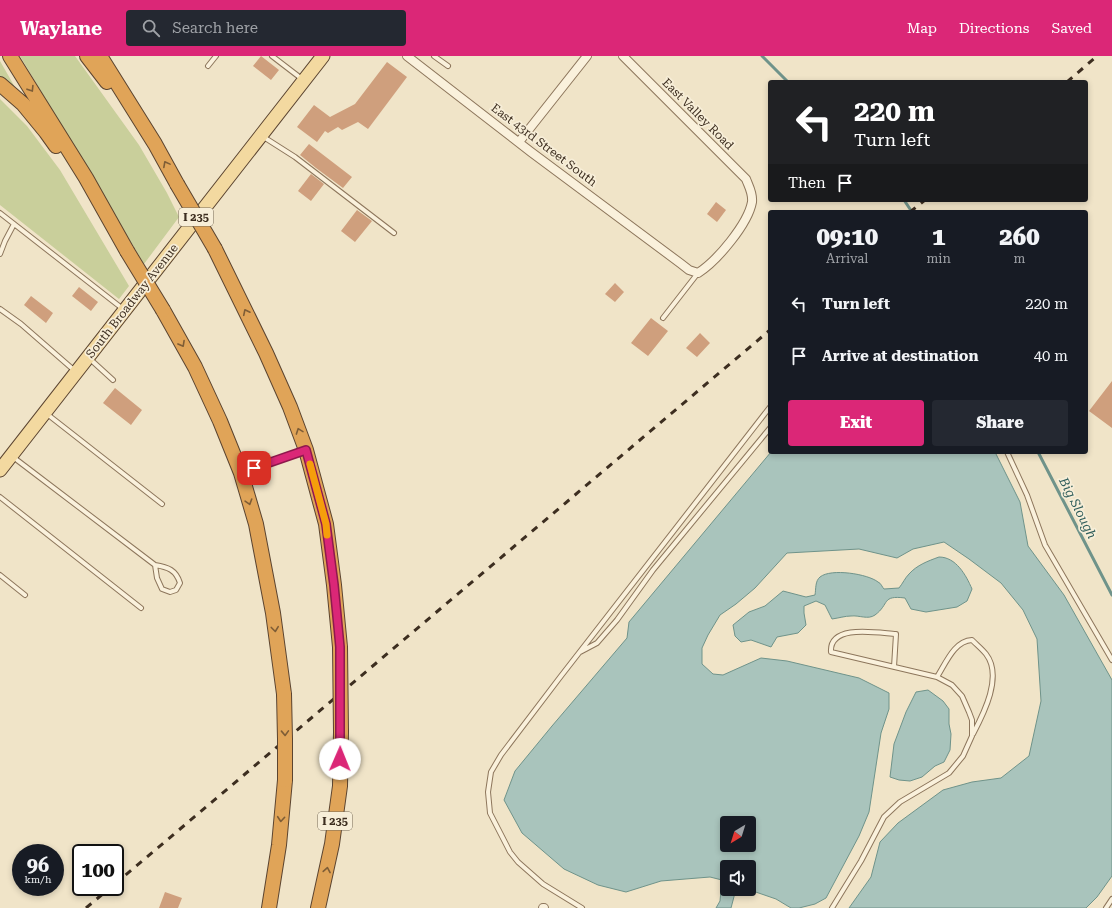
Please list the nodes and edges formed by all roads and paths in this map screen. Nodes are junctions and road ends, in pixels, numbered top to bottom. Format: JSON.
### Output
{"nodes":[{"id":1,"x":10,"y":56,"type":"edge"},
{"id":2,"x":87,"y":56,"type":"edge"},
{"id":3,"x":100,"y":56,"type":"edge"},
{"id":4,"x":216,"y":56,"type":"edge"},
{"id":5,"x":272,"y":56,"type":"edge"},
{"id":6,"x":407,"y":56,"type":"edge"},
{"id":7,"x":434,"y":56,"type":"edge"},
{"id":8,"x":587,"y":56,"type":"edge"},
{"id":9,"x":623,"y":56,"type":"edge"},
{"id":10,"x":318,"y":58,"type":"edge"},
{"id":11,"x":208,"y":66,"type":"dead end"},
{"id":12,"x":448,"y":66,"type":"dead end"},
{"id":13,"x":304,"y":80,"type":"junction"},
{"id":14,"x":0,"y":84,"type":"edge"},
{"id":15,"x":261,"y":135,"type":"junction"},
{"id":16,"x":519,"y":142,"type":"junction"},
{"id":17,"x":155,"y":144,"type":"junction"},
{"id":18,"x":0,"y":214,"type":"edge"},
{"id":19,"x":14,"y":224,"type":"junction"},
{"id":20,"x":394,"y":233,"type":"dead end"},
{"id":21,"x":127,"y":251,"type":"junction"},
{"id":22,"x":0,"y":254,"type":"edge"},
{"id":23,"x":698,"y":273,"type":"junction"},
{"id":24,"x":0,"y":310,"type":"edge"},
{"id":25,"x":125,"y":310,"type":"junction"},
{"id":26,"x":663,"y":318,"type":"dead end"},
{"id":27,"x":88,"y":357,"type":"junction"},
{"id":28,"x":76,"y":372,"type":"junction"},
{"id":29,"x":113,"y":380,"type":"dead end"},
{"id":30,"x":768,"y":410,"type":"edge"},
{"id":31,"x":45,"y":413,"type":"junction"},
{"id":32,"x":768,"y":430,"type":"edge"},
{"id":33,"x":306,"y":450,"type":"junction"},
{"id":34,"x":1008,"y":454,"type":"edge"},
{"id":35,"x":12,"y":455,"type":"junction"},
{"id":36,"x":0,"y":470,"type":"edge"},
{"id":37,"x":241,"y":473,"type":"junction"},
{"id":38,"x":0,"y":497,"type":"edge"},
{"id":39,"x":162,"y":504,"type":"dead end"},
{"id":40,"x":155,"y":565,"type":"junction"},
{"id":41,"x":0,"y":575,"type":"edge"},
{"id":42,"x":25,"y":595,"type":"dead end"},
{"id":43,"x":141,"y":608,"type":"dead end"},
{"id":44,"x":578,"y":654,"type":"junction"},
{"id":45,"x":1112,"y":660,"type":"edge"},
{"id":46,"x":894,"y":667,"type":"junction"},
{"id":47,"x":937,"y":677,"type":"junction"},
{"id":48,"x":972,"y":736,"type":"junction"},
{"id":49,"x":1112,"y":899,"type":"edge"},
{"id":50,"x":269,"y":908,"type":"edge"},
{"id":51,"x":318,"y":908,"type":"edge"},
{"id":52,"x":582,"y":908,"type":"edge"},
{"id":53,"x":832,"y":908,"type":"edge"},
{"id":54,"x":1106,"y":908,"type":"edge"}],
"edges":[{"from":1,"to":21,"type":"highway","one_way":true},
{"from":2,"to":17,"type":"highway"},
{"from":3,"to":17,"type":"highway"},
{"from":4,"to":11,"type":"lane"},
{"from":5,"to":13,"type":"lane"},
{"from":6,"to":16,"type":"street","name":"East 43rd Street South"},
{"from":7,"to":12,"type":"lane"},
{"from":8,"to":16,"type":"street"},
{"from":9,"to":23,"type":"street","name":"East Valley Road"},
{"from":10,"to":13,"type":"main road","name":"South Broadway Avenue"},
{"from":13,"to":15,"type":"main road","name":"South Broadway Avenue"},
{"from":14,"to":21,"type":"highway"},
{"from":15,"to":20,"type":"lane"},
{"from":15,"to":25,"type":"main road","name":"South Broadway Avenue"},
{"from":16,"to":23,"type":"street","name":"East 43rd Street South"},
{"from":33,"to":17,"type":"highway","number":"I 235","one_way":true,"bridge":true},
{"from":18,"to":19,"type":"lane"},
{"from":19,"to":22,"type":"lane"},
{"from":19,"to":25,"type":"lane"},
{"from":21,"to":37,"type":"highway","one_way":true,"bridge":true},
{"from":23,"to":26,"type":"lane"},
{"from":24,"to":28,"type":"lane"},
{"from":25,"to":27,"type":"main road","name":"South Broadway Avenue"},
{"from":27,"to":28,"type":"main road","name":"South Broadway Avenue"},
{"from":27,"to":29,"type":"lane"},
{"from":28,"to":31,"type":"main road","name":"South Broadway Avenue"},
{"from":30,"to":44,"type":"lane"},
{"from":31,"to":35,"type":"main road","name":"South Broadway Avenue"},
{"from":31,"to":39,"type":"lane"},
{"from":32,"to":44,"type":"lane"},
{"from":33,"to":37,"type":"lane"},
{"from":51,"to":33,"type":"highway","number":"I 235","one_way":true,"bridge":true},
{"from":34,"to":45,"type":"lane"},
{"from":35,"to":36,"type":"main road","name":"South Broadway Avenue"},
{"from":35,"to":40,"type":"lane"},
{"from":37,"to":50,"type":"highway","one_way":true,"bridge":true},
{"from":38,"to":43,"type":"lane"},
{"from":40,"to":40,"type":"lane"},
{"from":41,"to":42,"type":"lane"},
{"from":44,"to":52,"type":"lane"},
{"from":46,"to":46,"type":"lane"},
{"from":46,"to":47,"type":"lane"},
{"from":47,"to":48,"type":"lane"},
{"from":47,"to":48,"type":"lane"},
{"from":48,"to":53,"type":"lane"},
{"from":49,"to":54,"type":"lane"}]}
